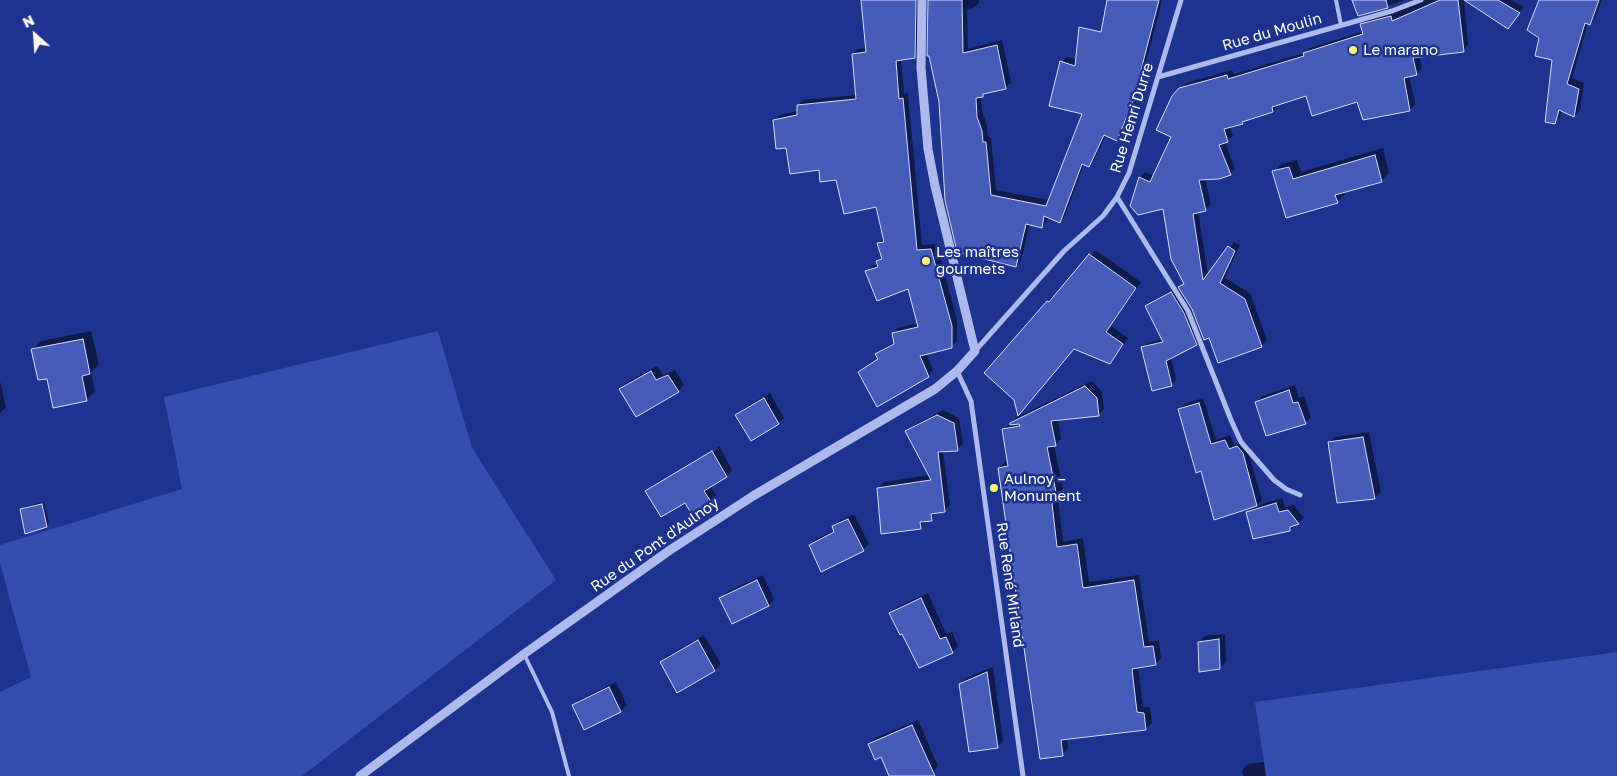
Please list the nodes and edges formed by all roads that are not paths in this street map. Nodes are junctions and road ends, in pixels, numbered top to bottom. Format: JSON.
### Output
{"nodes":[{"id":1,"x":922,"y":0,"type":"edge"},
{"id":2,"x":1180,"y":0,"type":"edge"},
{"id":3,"x":1336,"y":0,"type":"edge"},
{"id":4,"x":1421,"y":0,"type":"edge"},
{"id":5,"x":1341,"y":25,"type":"junction"},
{"id":6,"x":1158,"y":77,"type":"junction"},
{"id":7,"x":1117,"y":197,"type":"junction"},
{"id":8,"x":975,"y":351,"type":"junction"},
{"id":9,"x":957,"y":371,"type":"junction"},
{"id":10,"x":1300,"y":495,"type":"dead end"},
{"id":11,"x":524,"y":654,"type":"junction"},
{"id":12,"x":360,"y":776,"type":"edge"},
{"id":13,"x":569,"y":776,"type":"edge"},
{"id":14,"x":1023,"y":776,"type":"edge"}],
"edges":[{"from":1,"to":8,"type":"street"},
{"from":2,"to":6,"type":"street","name":"Rue Henri Durre"},
{"from":3,"to":5,"type":"lane"},
{"from":4,"to":5,"type":"street","name":"Rue du Moulin"},
{"from":5,"to":6,"type":"street","name":"Rue du Moulin"},
{"from":6,"to":7,"type":"street","name":"Rue Henri Durre"},
{"from":7,"to":8,"type":"street","name":"Rue Henri Durre"},
{"from":7,"to":10,"type":"street"},
{"from":8,"to":9,"type":"street","name":"Rue du Pont d'Aulnoy"},
{"from":9,"to":11,"type":"street","name":"Rue du Pont d'Aulnoy"},
{"from":9,"to":14,"type":"street","name":"Rue René Mirland"},
{"from":11,"to":12,"type":"street","name":"Rue du Pont d'Aulnoy"},
{"from":11,"to":13,"type":"lane"}]}
